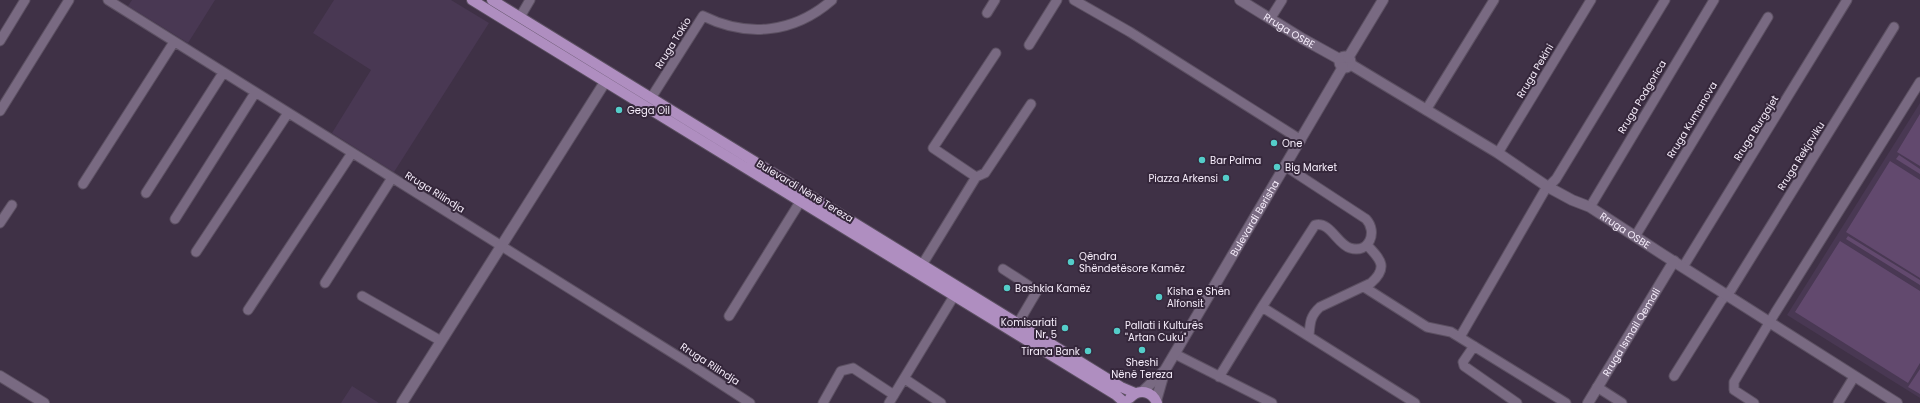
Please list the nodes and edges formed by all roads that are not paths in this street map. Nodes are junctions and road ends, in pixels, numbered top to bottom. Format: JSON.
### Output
{"nodes":[{"id":1,"x":25,"y":0,"type":"edge"},
{"id":2,"x":69,"y":0,"type":"edge"},
{"id":3,"x":108,"y":0,"type":"edge"},
{"id":4,"x":472,"y":0,"type":"edge"},
{"id":5,"x":492,"y":0,"type":"edge"},
{"id":6,"x":530,"y":0,"type":"edge"},
{"id":7,"x":832,"y":0,"type":"edge"},
{"id":8,"x":995,"y":0,"type":"edge"},
{"id":9,"x":1057,"y":0,"type":"edge"},
{"id":10,"x":1074,"y":0,"type":"edge"},
{"id":11,"x":1282,"y":0,"type":"edge"},
{"id":12,"x":1383,"y":0,"type":"edge"},
{"id":13,"x":1494,"y":0,"type":"edge"},
{"id":14,"x":1591,"y":0,"type":"edge"},
{"id":15,"x":1665,"y":0,"type":"edge"},
{"id":16,"x":1714,"y":0,"type":"edge"},
{"id":17,"x":1847,"y":0,"type":"edge"},
{"id":18,"x":1246,"y":2,"type":"edge"},
{"id":19,"x":987,"y":13,"type":"dead end"},
{"id":20,"x":520,"y":17,"type":"junction"},
{"id":21,"x":1768,"y":17,"type":"dead end"},
{"id":22,"x":1270,"y":19,"type":"junction"},
{"id":23,"x":1894,"y":27,"type":"dead end"},
{"id":24,"x":0,"y":41,"type":"edge"},
{"id":25,"x":174,"y":42,"type":"junction"},
{"id":26,"x":1029,"y":45,"type":"dead end"},
{"id":27,"x":996,"y":53,"type":"dead end"},
{"id":28,"x":1346,"y":62,"type":"junction"},
{"id":29,"x":223,"y":73,"type":"junction"},
{"id":30,"x":605,"y":82,"type":"junction"},
{"id":31,"x":1920,"y":82,"type":"edge"},
{"id":32,"x":255,"y":93,"type":"junction"},
{"id":33,"x":651,"y":98,"type":"junction"},
{"id":34,"x":1031,"y":104,"type":"dead end"},
{"id":35,"x":1426,"y":110,"type":"junction"},
{"id":36,"x":0,"y":112,"type":"edge"},
{"id":37,"x":288,"y":113,"type":"junction"},
{"id":38,"x":1301,"y":140,"type":"junction"},
{"id":39,"x":352,"y":153,"type":"junction"},
{"id":40,"x":1498,"y":153,"type":"junction"},
{"id":41,"x":1286,"y":166,"type":"junction"},
{"id":42,"x":976,"y":177,"type":"junction"},
{"id":43,"x":392,"y":178,"type":"junction"},
{"id":44,"x":83,"y":184,"type":"dead end"},
{"id":45,"x":1548,"y":187,"type":"junction"},
{"id":46,"x":146,"y":193,"type":"dead end"},
{"id":47,"x":800,"y":202,"type":"junction"},
{"id":48,"x":12,"y":205,"type":"dead end"},
{"id":49,"x":1590,"y":207,"type":"junction"},
{"id":50,"x":175,"y":219,"type":"dead end"},
{"id":51,"x":0,"y":223,"type":"edge"},
{"id":52,"x":1636,"y":235,"type":"junction"},
{"id":53,"x":1369,"y":241,"type":"junction"},
{"id":54,"x":502,"y":246,"type":"junction"},
{"id":55,"x":196,"y":252,"type":"dead end"},
{"id":56,"x":1674,"y":261,"type":"junction"},
{"id":57,"x":922,"y":265,"type":"junction"},
{"id":58,"x":1683,"y":267,"type":"junction"},
{"id":59,"x":1003,"y":269,"type":"dead end"},
{"id":60,"x":325,"y":283,"type":"dead end"},
{"id":61,"x":1364,"y":287,"type":"junction"},
{"id":62,"x":956,"y":292,"type":"junction"},
{"id":63,"x":1727,"y":295,"type":"junction"},
{"id":64,"x":362,"y":296,"type":"dead end"},
{"id":65,"x":1262,"y":307,"type":"junction"},
{"id":66,"x":248,"y":310,"type":"dead end"},
{"id":67,"x":729,"y":316,"type":"dead end"},
{"id":68,"x":1770,"y":323,"type":"junction"},
{"id":69,"x":1017,"y":324,"type":"junction"},
{"id":70,"x":1309,"y":336,"type":"junction"},
{"id":71,"x":1460,"y":337,"type":"junction"},
{"id":72,"x":441,"y":342,"type":"junction"},
{"id":73,"x":1474,"y":346,"type":"junction"},
{"id":74,"x":1175,"y":354,"type":"junction"},
{"id":75,"x":1165,"y":370,"type":"junction"},
{"id":76,"x":0,"y":376,"type":"edge"},
{"id":77,"x":1674,"y":376,"type":"dead end"},
{"id":78,"x":1219,"y":377,"type":"junction"},
{"id":79,"x":1854,"y":377,"type":"junction"},
{"id":80,"x":905,"y":378,"type":"junction"},
{"id":81,"x":1597,"y":387,"type":"junction"},
{"id":82,"x":1139,"y":392,"type":"junction"},
{"id":83,"x":894,"y":395,"type":"junction"},
{"id":84,"x":1156,"y":402,"type":"edge"},
{"id":85,"x":44,"y":403,"type":"edge"},
{"id":86,"x":402,"y":403,"type":"edge"},
{"id":87,"x":750,"y":403,"type":"edge"},
{"id":88,"x":823,"y":403,"type":"edge"},
{"id":89,"x":889,"y":403,"type":"edge"},
{"id":90,"x":941,"y":403,"type":"edge"},
{"id":91,"x":1126,"y":403,"type":"edge"},
{"id":92,"x":1272,"y":403,"type":"edge"},
{"id":93,"x":1415,"y":403,"type":"edge"},
{"id":94,"x":1517,"y":403,"type":"edge"},
{"id":95,"x":1566,"y":403,"type":"edge"},
{"id":96,"x":1588,"y":403,"type":"edge"},
{"id":97,"x":1622,"y":403,"type":"edge"},
{"id":98,"x":1754,"y":403,"type":"edge"},
{"id":99,"x":1838,"y":403,"type":"edge"},
{"id":100,"x":1897,"y":403,"type":"edge"}],
"edges":[{"from":1,"to":24,"type":"street"},
{"from":2,"to":36,"type":"street"},
{"from":3,"to":25,"type":"street","name":"Rruga Rilindja"},
{"from":4,"to":30,"type":"main road","name":"Bulevardi Nënë Tereza"},
{"from":5,"to":20,"type":"main road","name":"Bulevardi Nënë Tereza"},
{"from":6,"to":20,"type":"street"},
{"from":7,"to":33,"type":"street","name":"Rruga Tokio"},
{"from":8,"to":19,"type":"street"},
{"from":9,"to":26,"type":"street"},
{"from":10,"to":38,"type":"street"},
{"from":11,"to":22,"type":"street"},
{"from":12,"to":28,"type":"street","name":"Bulevardi Berisha"},
{"from":13,"to":35,"type":"street"},
{"from":14,"to":40,"type":"street","name":"Rruga Pekini"},
{"from":15,"to":45,"type":"street"},
{"from":16,"to":49,"type":"street","name":"Rruga Podgorica"},
{"from":17,"to":58,"type":"street","name":"Rruga Burgajet"},
{"from":18,"to":22,"type":"street","name":"Rruga OSBE"},
{"from":20,"to":33,"type":"main road","name":"Bulevardi Nënë Tereza"},
{"from":21,"to":52,"type":"street","name":"Rruga Kumanova"},
{"from":22,"to":28,"type":"street","name":"Rruga OSBE"},
{"from":23,"to":63,"type":"street","name":"Rruga Rekjaviku"},
{"from":25,"to":29,"type":"street","name":"Rruga Rilindja"},
{"from":25,"to":44,"type":"street"},
{"from":27,"to":42,"type":"street"},
{"from":28,"to":35,"type":"street","name":"Rruga OSBE"},
{"from":28,"to":38,"type":"street","name":"Bulevardi Berisha"},
{"from":29,"to":32,"type":"street","name":"Rruga Rilindja"},
{"from":29,"to":46,"type":"street"},
{"from":30,"to":47,"type":"main road","name":"Bulevardi Nënë Tereza"},
{"from":30,"to":54,"type":"street"},
{"from":31,"to":68,"type":"street"},
{"from":32,"to":37,"type":"street","name":"Rruga Rilindja"},
{"from":32,"to":50,"type":"street"},
{"from":33,"to":57,"type":"main road","name":"Bulevardi Nënë Tereza"},
{"from":34,"to":42,"type":"street"},
{"from":35,"to":40,"type":"street","name":"Rruga OSBE"},
{"from":37,"to":39,"type":"street","name":"Rruga Rilindja"},
{"from":37,"to":55,"type":"street"},
{"from":38,"to":41,"type":"street","name":"Bulevardi Berisha"},
{"from":39,"to":43,"type":"street","name":"Rruga Rilindja"},
{"from":39,"to":66,"type":"street"},
{"from":40,"to":45,"type":"street","name":"Rruga OSBE"},
{"from":41,"to":53,"type":"street"},
{"from":41,"to":74,"type":"street","name":"Bulevardi Berisha"},
{"from":42,"to":57,"type":"street"},
{"from":43,"to":54,"type":"street","name":"Rruga Rilindja"},
{"from":43,"to":60,"type":"street"},
{"from":45,"to":49,"type":"street","name":"Rruga OSBE"},
{"from":45,"to":71,"type":"street"},
{"from":47,"to":62,"type":"main road","name":"Bulevardi Nënë Tereza"},
{"from":47,"to":67,"type":"street"},
{"from":48,"to":51,"type":"street"},
{"from":49,"to":52,"type":"street","name":"Rruga OSBE"},
{"from":52,"to":56,"type":"street","name":"Rruga OSBE"},
{"from":53,"to":61,"type":"street"},
{"from":53,"to":65,"type":"street"},
{"from":54,"to":72,"type":"street"},
{"from":54,"to":87,"type":"street","name":"Rruga Rilindja"},
{"from":56,"to":58,"type":"street","name":"Rruga OSBE"},
{"from":56,"to":81,"type":"street","name":"Rruga Ismail Qemali"},
{"from":57,"to":62,"type":"main road","name":"Bulevardi Nënë Tereza"},
{"from":58,"to":63,"type":"street","name":"Rruga OSBE"},
{"from":59,"to":69,"type":"street"},
{"from":61,"to":70,"type":"street"},
{"from":61,"to":71,"type":"street"},
{"from":62,"to":69,"type":"main road","name":"Bulevardi Nënë Tereza"},
{"from":62,"to":80,"type":"street"},
{"from":62,"to":91,"type":"main road","name":"Bulevardi Nënë Tereza"},
{"from":63,"to":68,"type":"street","name":"Rruga OSBE"},
{"from":63,"to":77,"type":"street","name":"Rruga Rekjaviku"},
{"from":64,"to":72,"type":"street"},
{"from":65,"to":70,"type":"street"},
{"from":65,"to":78,"type":"street"},
{"from":68,"to":79,"type":"street","name":"Rruga OSBE"},
{"from":68,"to":98,"type":"street"},
{"from":69,"to":82,"type":"main road","name":"Bulevardi Nënë Tereza"},
{"from":70,"to":93,"type":"street"},
{"from":71,"to":73,"type":"street"},
{"from":72,"to":86,"type":"street"},
{"from":73,"to":94,"type":"street"},
{"from":73,"to":95,"type":"street"},
{"from":74,"to":75,"type":"street","name":"Bulevardi Berisha"},
{"from":74,"to":78,"type":"street"},
{"from":75,"to":82,"type":"street","name":"Bulevardi Berisha"},
{"from":75,"to":84,"type":"street","name":"Bulevardi Berisha"},
{"from":76,"to":85,"type":"street"},
{"from":78,"to":92,"type":"street"},
{"from":79,"to":99,"type":"street"},
{"from":79,"to":100,"type":"street","name":"Rruga OSBE"},
{"from":80,"to":83,"type":"street"},
{"from":80,"to":90,"type":"street"},
{"from":81,"to":96,"type":"street","name":"Rruga Ismail Qemali"},
{"from":81,"to":97,"type":"street"},
{"from":82,"to":84,"type":"main road","name":"Bulevardi Nënë Tereza"},
{"from":82,"to":91,"type":"main road","name":"Bulevardi Nënë Tereza"},
{"from":83,"to":88,"type":"street"},
{"from":83,"to":89,"type":"street"}]}
